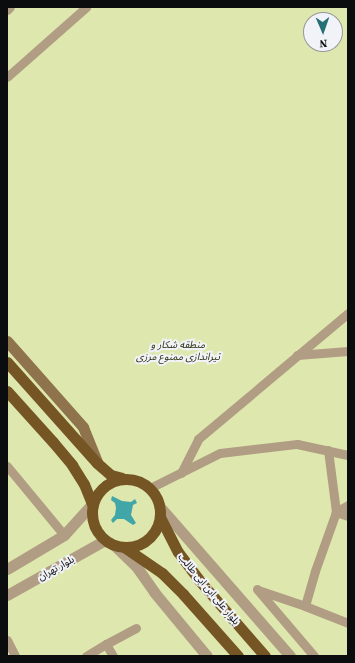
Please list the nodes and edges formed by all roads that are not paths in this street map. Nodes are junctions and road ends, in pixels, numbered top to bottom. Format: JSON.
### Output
{"nodes":[{"id":1,"x":10,"y":7,"type":"edge"},
{"id":2,"x":86,"y":7,"type":"edge"},
{"id":3,"x":7,"y":10,"type":"edge"},
{"id":4,"x":7,"y":77,"type":"edge"},
{"id":5,"x":348,"y":313,"type":"edge"},
{"id":6,"x":7,"y":341,"type":"edge"},
{"id":7,"x":348,"y":351,"type":"edge"},
{"id":8,"x":297,"y":355,"type":"junction"},
{"id":9,"x":7,"y":362,"type":"edge"},
{"id":10,"x":7,"y":391,"type":"edge"},
{"id":11,"x":328,"y":450,"type":"junction"},
{"id":12,"x":348,"y":455,"type":"edge"},
{"id":13,"x":97,"y":463,"type":"junction"},
{"id":14,"x":7,"y":466,"type":"edge"},
{"id":15,"x":181,"y":473,"type":"junction"},
{"id":16,"x":11,"y":476,"type":"edge"},
{"id":17,"x":122,"y":478,"type":"junction"},
{"id":18,"x":150,"y":488,"type":"junction"},
{"id":19,"x":92,"y":504,"type":"junction"},
{"id":20,"x":348,"y":506,"type":"edge"},
{"id":21,"x":160,"y":512,"type":"junction"},
{"id":22,"x":336,"y":512,"type":"junction"},
{"id":23,"x":348,"y":516,"type":"edge"},
{"id":24,"x":64,"y":535,"type":"junction"},
{"id":25,"x":114,"y":544,"type":"junction"},
{"id":26,"x":7,"y":568,"type":"edge"},
{"id":27,"x":7,"y":595,"type":"edge"},
{"id":28,"x":305,"y":606,"type":"junction"},
{"id":29,"x":348,"y":623,"type":"edge"},
{"id":30,"x":136,"y":628,"type":"dead end"},
{"id":31,"x":7,"y":640,"type":"edge"},
{"id":32,"x":106,"y":644,"type":"junction"},
{"id":33,"x":15,"y":656,"type":"edge"},
{"id":34,"x":86,"y":656,"type":"edge"},
{"id":35,"x":114,"y":656,"type":"edge"},
{"id":36,"x":207,"y":656,"type":"edge"},
{"id":37,"x":238,"y":656,"type":"edge"},
{"id":38,"x":265,"y":656,"type":"edge"},
{"id":39,"x":290,"y":656,"type":"edge"},
{"id":40,"x":314,"y":656,"type":"edge"}],
"edges":[{"from":1,"to":3,"type":"street"},
{"from":2,"to":4,"type":"street"},
{"from":5,"to":8,"type":"street"},
{"from":6,"to":13,"type":"main road"},
{"from":7,"to":8,"type":"street"},
{"from":8,"to":15,"type":"street"},
{"from":9,"to":13,"type":"main road"},
{"from":10,"to":19,"type":"main road"},
{"from":11,"to":12,"type":"street"},
{"from":11,"to":15,"type":"street"},
{"from":11,"to":22,"type":"street"},
{"from":13,"to":17,"type":"main road"},
{"from":14,"to":16,"type":"street"},
{"from":15,"to":18,"type":"street"},
{"from":16,"to":24,"type":"street"},
{"from":17,"to":18,"type":"main road"},
{"from":17,"to":19,"type":"main road"},
{"from":18,"to":21,"type":"main road"},
{"from":19,"to":24,"type":"street"},
{"from":19,"to":25,"type":"main road"},
{"from":20,"to":22,"type":"street"},
{"from":21,"to":25,"type":"main road"},
{"from":21,"to":38,"type":"main road","name":"بلوار علی ابن ابی طالب"},
{"from":21,"to":39,"type":"street"},
{"from":22,"to":23,"type":"street"},
{"from":22,"to":28,"type":"street"},
{"from":24,"to":26,"type":"street"},
{"from":25,"to":27,"type":"street","name":"بلوار تهران"},
{"from":25,"to":36,"type":"street"},
{"from":25,"to":37,"type":"main road"},
{"from":28,"to":29,"type":"street"},
{"from":28,"to":40,"type":"street"},
{"from":30,"to":32,"type":"street"},
{"from":31,"to":33,"type":"street"},
{"from":32,"to":34,"type":"street"},
{"from":32,"to":35,"type":"street"}]}
